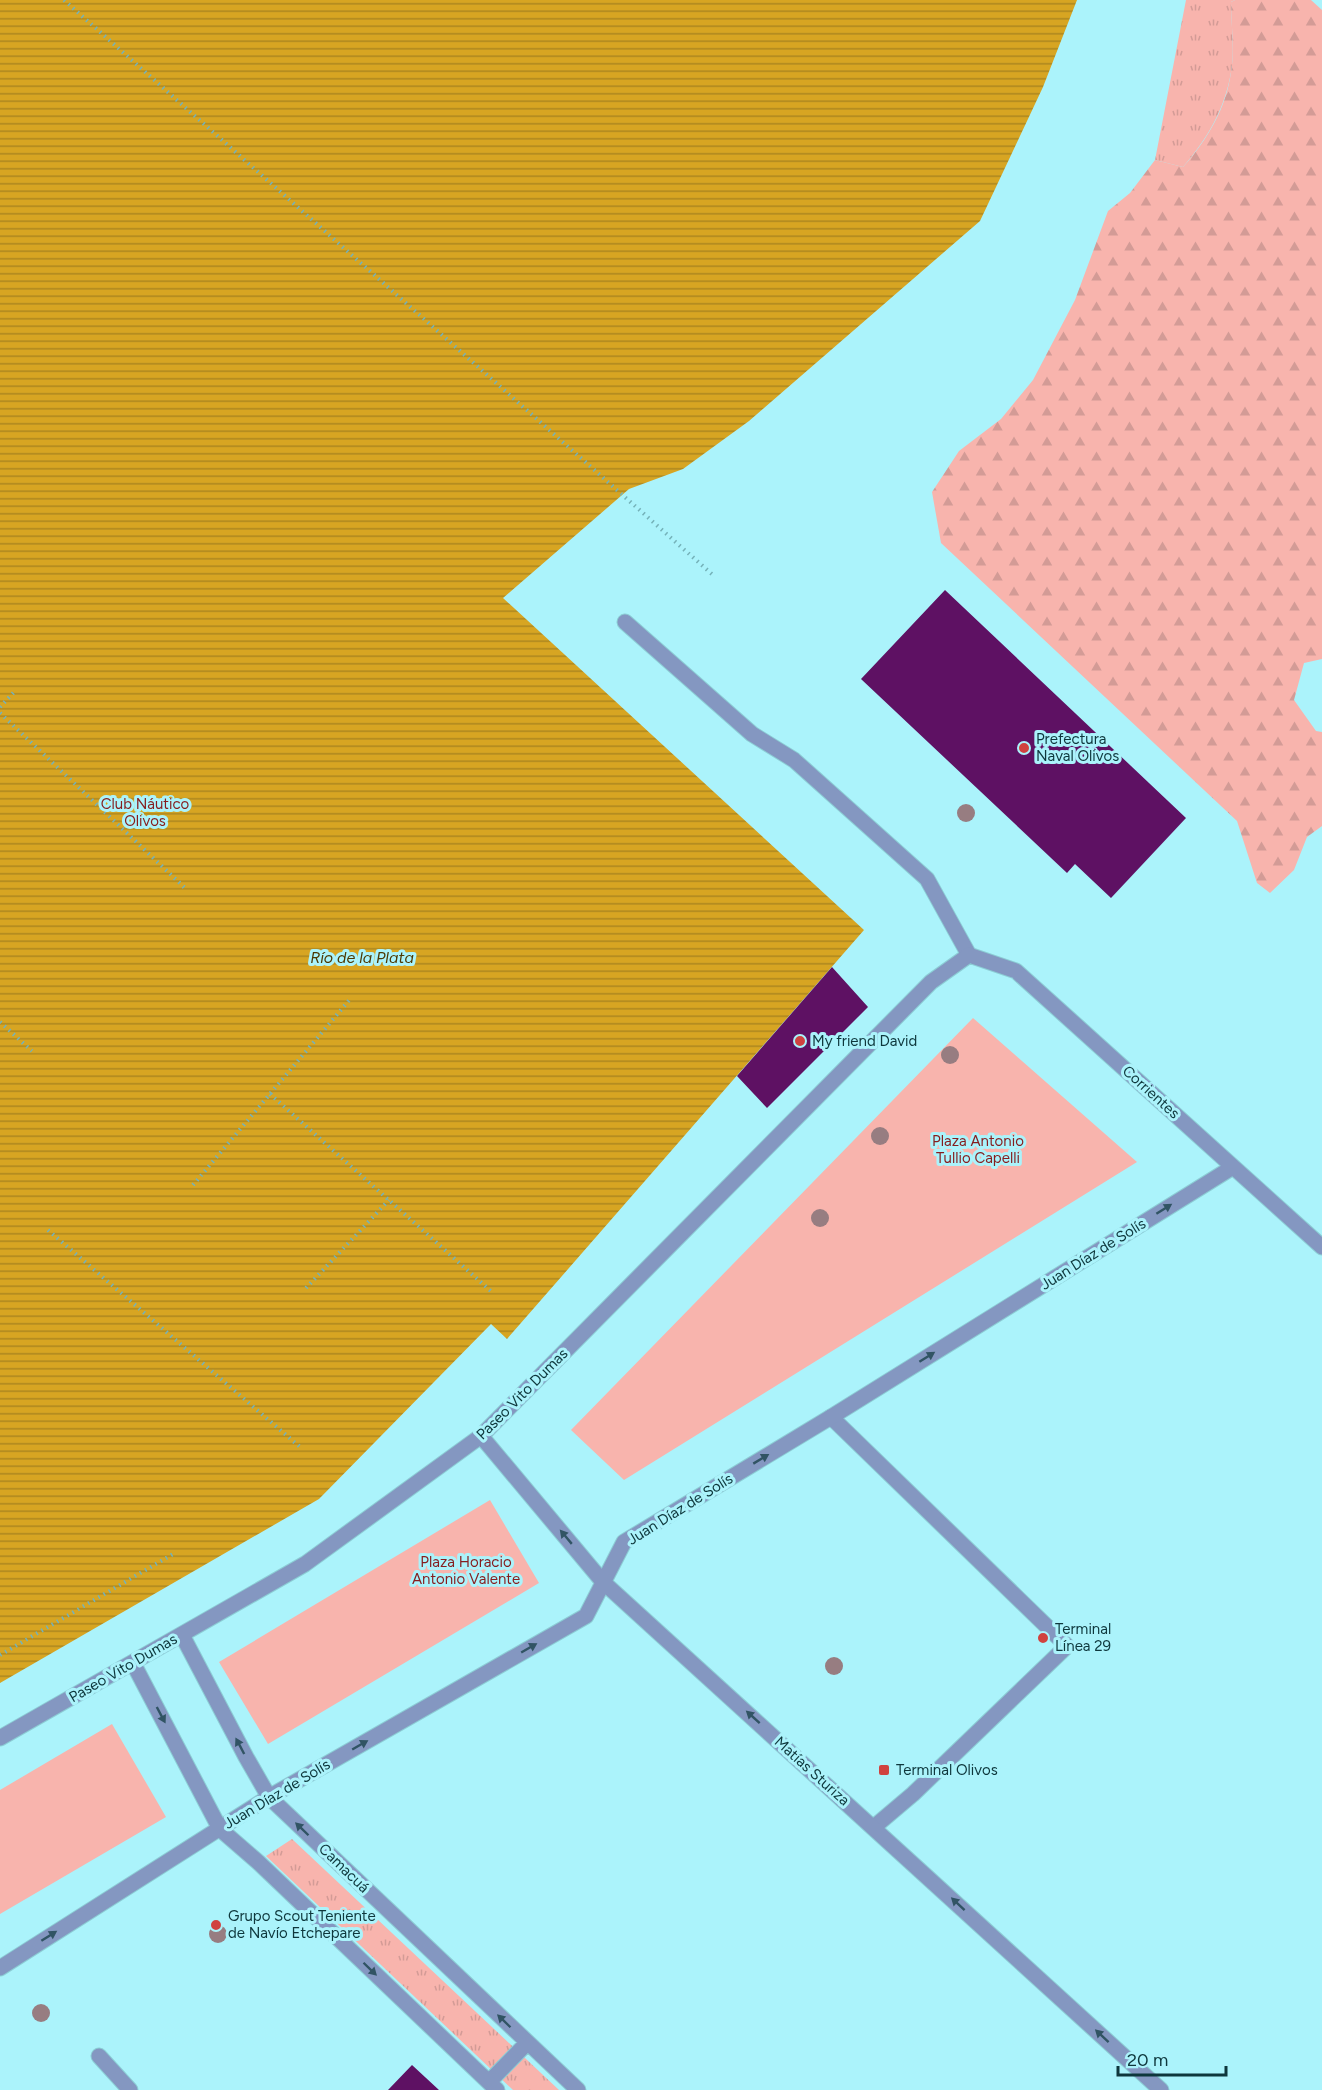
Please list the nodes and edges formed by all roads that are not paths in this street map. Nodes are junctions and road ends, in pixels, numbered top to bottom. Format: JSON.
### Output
{"nodes":[{"id":1,"x":625,"y":622,"type":"dead end"},
{"id":2,"x":969,"y":955,"type":"junction"},
{"id":3,"x":1233,"y":1167,"type":"junction"},
{"id":4,"x":1322,"y":1247,"type":"edge"},
{"id":5,"x":831,"y":1417,"type":"junction"},
{"id":6,"x":481,"y":1436,"type":"junction"},
{"id":7,"x":603,"y":1582,"type":"junction"},
{"id":8,"x":182,"y":1635,"type":"junction"},
{"id":9,"x":134,"y":1663,"type":"junction"},
{"id":10,"x":0,"y":1738,"type":"edge"},
{"id":11,"x":269,"y":1797,"type":"junction"},
{"id":12,"x":874,"y":1827,"type":"junction"},
{"id":13,"x":220,"y":1829,"type":"junction"},
{"id":14,"x":0,"y":1968,"type":"edge"},
{"id":15,"x":527,"y":2043,"type":"junction"},
{"id":16,"x":99,"y":2055,"type":"dead end"},
{"id":17,"x":493,"y":2086,"type":"edge"},
{"id":18,"x":130,"y":2090,"type":"edge"},
{"id":19,"x":578,"y":2090,"type":"edge"},
{"id":20,"x":1161,"y":2090,"type":"edge"}],
"edges":[{"from":1,"to":2,"type":"street"},
{"from":2,"to":3,"type":"street","name":"Corrientes"},
{"from":2,"to":6,"type":"street","name":"Paseo Vito Dumas"},
{"from":3,"to":4,"type":"street","name":"Corrientes"},
{"from":5,"to":3,"type":"street","name":"Juan Díaz de Solís","one_way":true},
{"from":7,"to":5,"type":"street","name":"Juan Díaz de Solís","one_way":true},
{"from":5,"to":12,"type":"street"},
{"from":7,"to":6,"type":"street","name":"Matías Sturiza","one_way":true},
{"from":6,"to":8,"type":"street","name":"Paseo Vito Dumas"},
{"from":11,"to":7,"type":"street","name":"Juan Díaz de Solís","one_way":true},
{"from":12,"to":7,"type":"street","name":"Matías Sturiza","one_way":true},
{"from":8,"to":9,"type":"street","name":"Paseo Vito Dumas"},
{"from":11,"to":8,"type":"street","name":"Camacuá","one_way":true},
{"from":9,"to":10,"type":"street","name":"Paseo Vito Dumas"},
{"from":9,"to":13,"type":"street","one_way":true},
{"from":11,"to":13,"type":"street","name":"Juan Díaz de Solís"},
{"from":15,"to":11,"type":"street","name":"Camacuá","one_way":true},
{"from":20,"to":12,"type":"street","name":"Matías Sturiza","one_way":true},
{"from":14,"to":13,"type":"street","name":"Juan Díaz de Solís","one_way":true},
{"from":13,"to":17,"type":"street","one_way":true},
{"from":15,"to":17,"type":"street"},
{"from":15,"to":19,"type":"street","name":"Camacuá"},
{"from":16,"to":18,"type":"street"}]}
